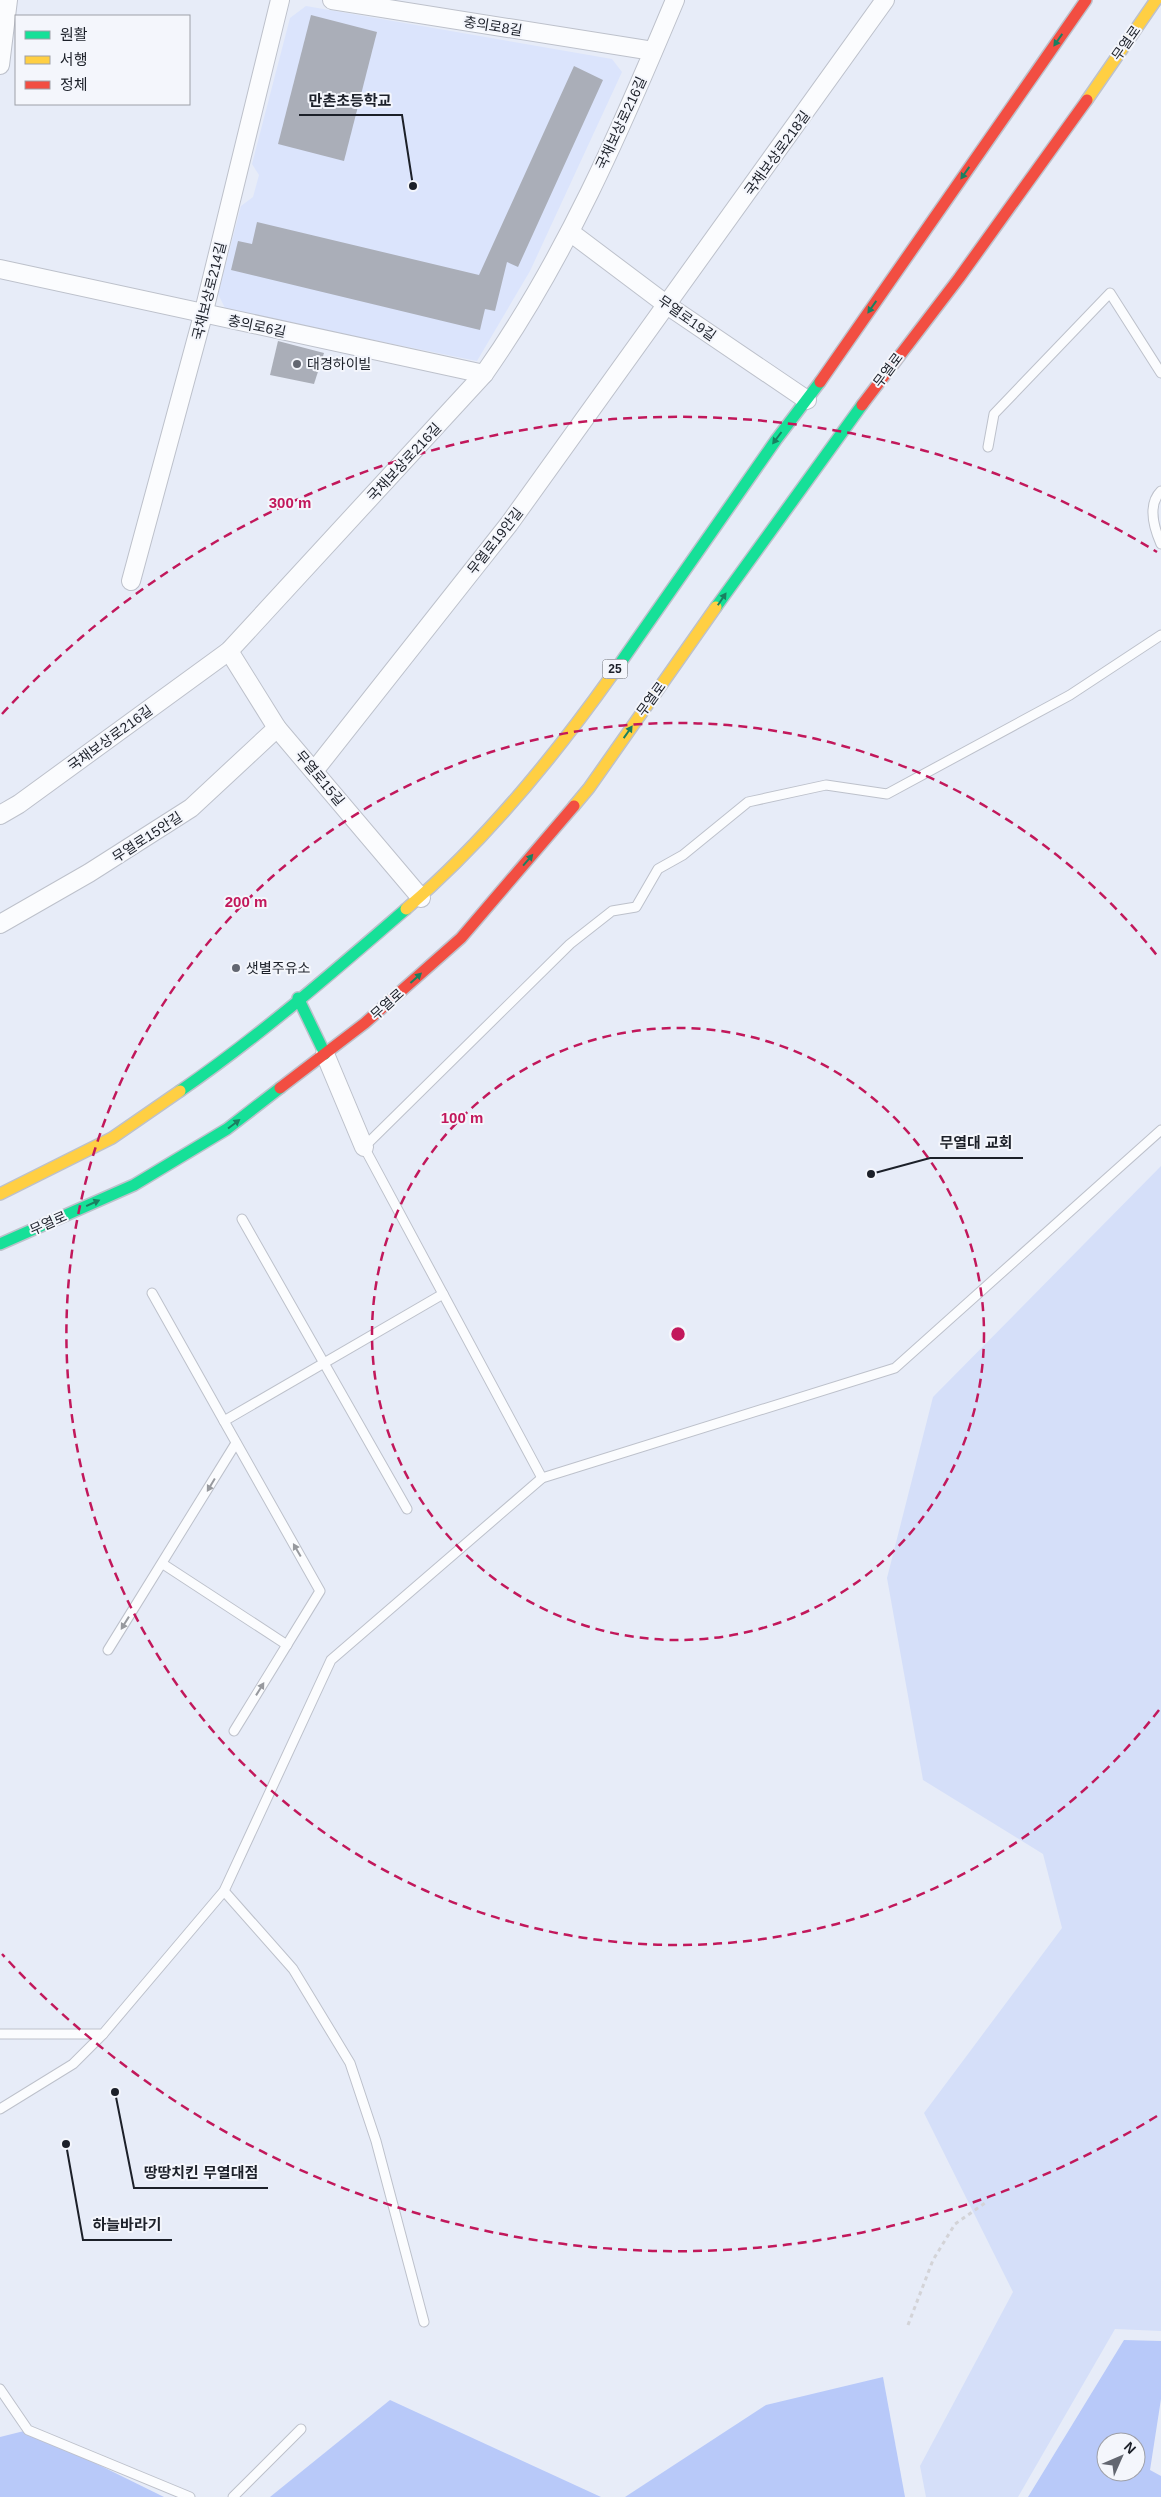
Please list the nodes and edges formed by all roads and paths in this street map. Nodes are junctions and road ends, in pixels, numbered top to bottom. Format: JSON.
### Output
{"nodes":[{"id":1,"x":8,"y":0,"type":"edge"},
{"id":2,"x":280,"y":0,"type":"edge"},
{"id":3,"x":332,"y":0,"type":"edge"},
{"id":4,"x":675,"y":0,"type":"edge"},
{"id":5,"x":885,"y":0,"type":"edge"},
{"id":6,"x":1086,"y":0,"type":"edge"},
{"id":7,"x":1156,"y":0,"type":"edge"},
{"id":8,"x":653,"y":51,"type":"junction"},
{"id":9,"x":0,"y":65,"type":"edge"},
{"id":10,"x":570,"y":232,"type":"junction"},
{"id":11,"x":0,"y":269,"type":"edge"},
{"id":12,"x":667,"y":305,"type":"junction"},
{"id":13,"x":204,"y":315,"type":"junction"},
{"id":14,"x":1161,"y":373,"type":"edge"},
{"id":15,"x":484,"y":374,"type":"junction"},
{"id":16,"x":807,"y":400,"type":"junction"},
{"id":17,"x":988,"y":447,"type":"dead end"},
{"id":18,"x":1161,"y":490,"type":"edge"},
{"id":19,"x":1161,"y":544,"type":"edge"},
{"id":20,"x":131,"y":581,"type":"dead end"},
{"id":21,"x":1161,"y":635,"type":"edge"},
{"id":22,"x":230,"y":651,"type":"junction"},
{"id":23,"x":278,"y":728,"type":"junction"},
{"id":24,"x":314,"y":771,"type":"junction"},
{"id":25,"x":0,"y":815,"type":"edge"},
{"id":26,"x":421,"y":898,"type":"junction"},
{"id":27,"x":0,"y":924,"type":"edge"},
{"id":28,"x":298,"y":998,"type":"junction"},
{"id":29,"x":325,"y":1054,"type":"junction"},
{"id":30,"x":1161,"y":1130,"type":"edge"},
{"id":31,"x":364,"y":1147,"type":"junction"},
{"id":32,"x":0,"y":1194,"type":"edge"},
{"id":33,"x":242,"y":1219,"type":"dead end"},
{"id":34,"x":0,"y":1244,"type":"edge"},
{"id":35,"x":152,"y":1293,"type":"dead end"},
{"id":36,"x":444,"y":1294,"type":"junction"},
{"id":37,"x":324,"y":1363,"type":"junction"},
{"id":38,"x":224,"y":1421,"type":"junction"},
{"id":39,"x":236,"y":1443,"type":"junction"},
{"id":40,"x":542,"y":1478,"type":"junction"},
{"id":41,"x":407,"y":1509,"type":"dead end"},
{"id":42,"x":163,"y":1564,"type":"junction"},
{"id":43,"x":287,"y":1645,"type":"junction"},
{"id":44,"x":108,"y":1650,"type":"dead end"},
{"id":45,"x":234,"y":1731,"type":"dead end"},
{"id":46,"x":224,"y":1891,"type":"junction"},
{"id":47,"x":0,"y":2034,"type":"edge"},
{"id":48,"x":103,"y":2034,"type":"junction"},
{"id":49,"x":0,"y":2109,"type":"edge"},
{"id":50,"x":986,"y":2203,"type":"dead end"},
{"id":51,"x":424,"y":2322,"type":"dead end"},
{"id":52,"x":908,"y":2325,"type":"dead end"},
{"id":53,"x":0,"y":2389,"type":"edge"},
{"id":54,"x":301,"y":2429,"type":"dead end"},
{"id":55,"x":190,"y":2497,"type":"edge"},
{"id":56,"x":233,"y":2497,"type":"edge"}],
"edges":[{"from":1,"to":9,"type":"street"},
{"from":2,"to":13,"type":"street","name":"국채보상로214길"},
{"from":3,"to":8,"type":"street","name":"충의로8길"},
{"from":4,"to":8,"type":"street","name":"국채보상로216길"},
{"from":5,"to":12,"type":"street","name":"국채보상로218길"},
{"from":6,"to":16,"type":"main road","number":"25","one_way":true},
{"from":29,"to":7,"type":"main road","name":"무열로","one_way":true},
{"from":8,"to":10,"type":"street","name":"국채보상로216길"},
{"from":10,"to":12,"type":"street","name":"무열로19길"},
{"from":10,"to":15,"type":"street","name":"국채보상로216길"},
{"from":11,"to":13,"type":"street","name":"충의로6길"},
{"from":12,"to":16,"type":"street","name":"무열로19길"},
{"from":12,"to":24,"type":"street","name":"무열로19안길"},
{"from":13,"to":15,"type":"street","name":"충의로6길"},
{"from":13,"to":20,"type":"street","name":"국채보상로214길"},
{"from":14,"to":17,"type":"lane"},
{"from":15,"to":22,"type":"street","name":"국채보상로216길"},
{"from":16,"to":26,"type":"main road","number":"25","one_way":true},
{"from":18,"to":19,"type":"lane"},
{"from":21,"to":31,"type":"lane"},
{"from":22,"to":23,"type":"street","name":"무열로15길"},
{"from":22,"to":25,"type":"street","name":"국채보상로216길"},
{"from":23,"to":24,"type":"street","name":"무열로15길"},
{"from":23,"to":27,"type":"street","name":"무열로15안길"},
{"from":24,"to":26,"type":"street","name":"무열로15길"},
{"from":26,"to":28,"type":"main road","number":"25"},
{"from":28,"to":29,"type":"main road"},
{"from":28,"to":32,"type":"main road","number":"25"},
{"from":29,"to":31,"type":"street"},
{"from":34,"to":29,"type":"main road","name":"무열로","one_way":true},
{"from":30,"to":40,"type":"lane"},
{"from":31,"to":36,"type":"lane"},
{"from":33,"to":37,"type":"lane"},
{"from":35,"to":38,"type":"lane"},
{"from":36,"to":37,"type":"lane"},
{"from":36,"to":40,"type":"lane"},
{"from":37,"to":38,"type":"lane"},
{"from":37,"to":41,"type":"lane"},
{"from":38,"to":39,"type":"lane"},
{"from":39,"to":42,"type":"lane","one_way":true},
{"from":43,"to":39,"type":"lane","one_way":true},
{"from":40,"to":46,"type":"lane"},
{"from":42,"to":43,"type":"lane"},
{"from":42,"to":44,"type":"lane","one_way":true},
{"from":45,"to":43,"type":"lane","one_way":true},
{"from":46,"to":48,"type":"lane"},
{"from":46,"to":51,"type":"lane"},
{"from":47,"to":48,"type":"lane"},
{"from":48,"to":49,"type":"lane"},
{"from":50,"to":52,"type":"path"},
{"from":53,"to":55,"type":"lane"},
{"from":54,"to":56,"type":"lane"}]}
